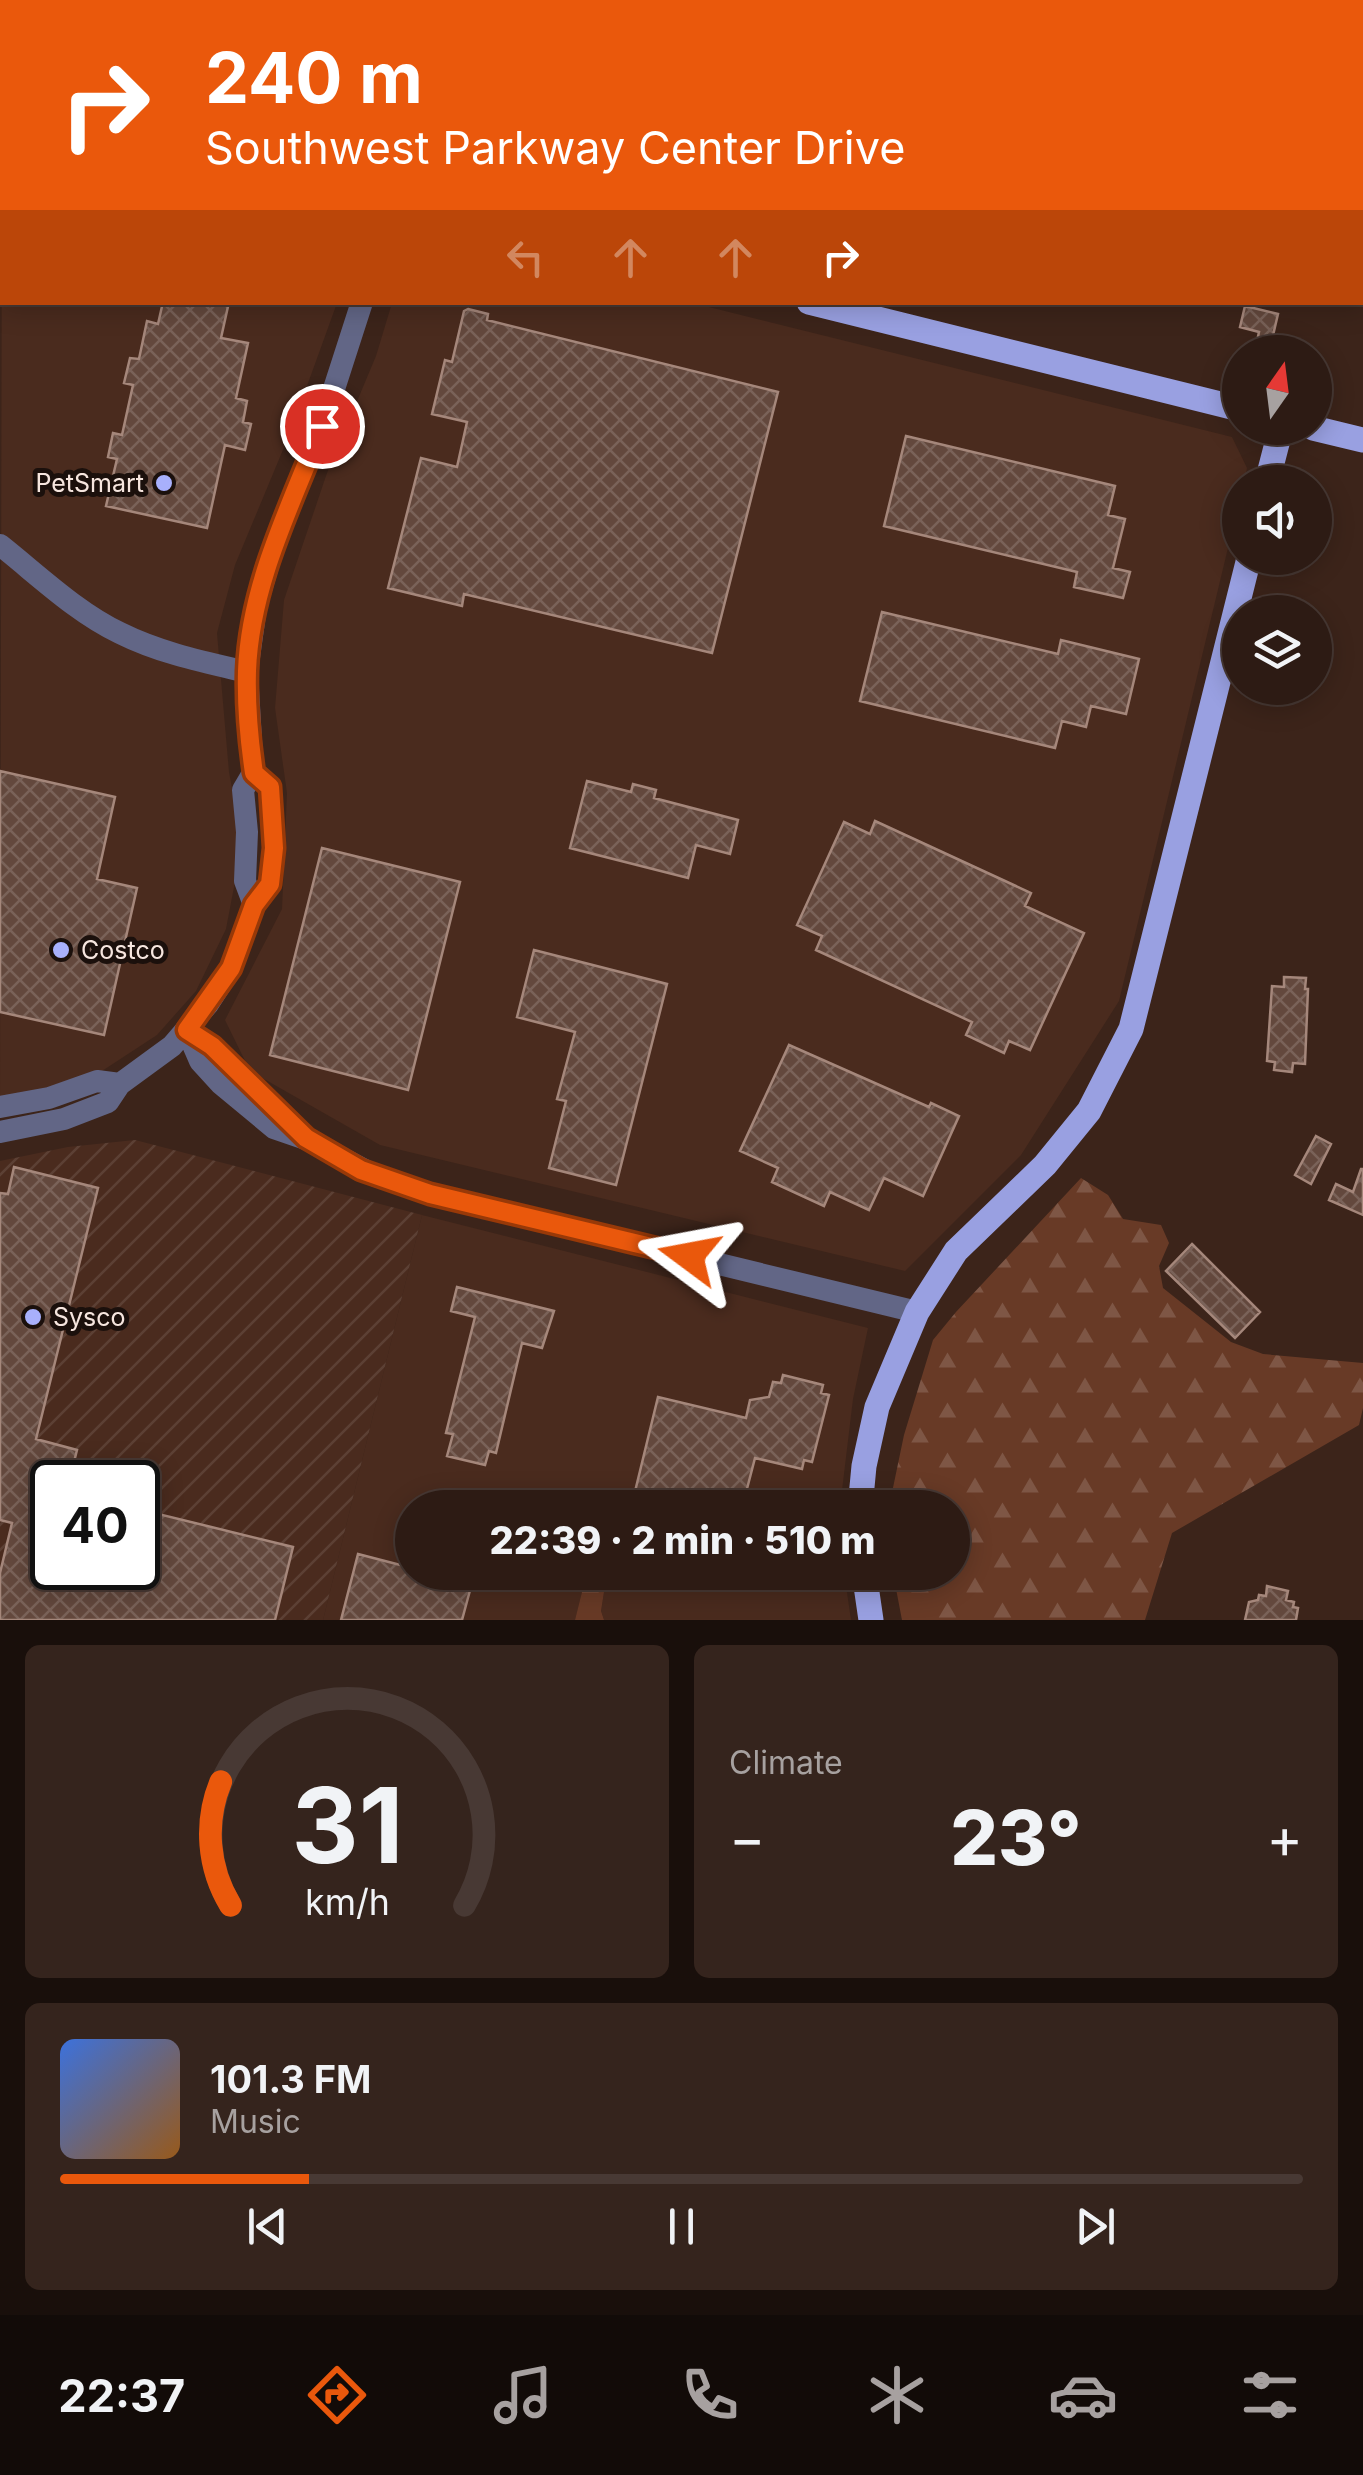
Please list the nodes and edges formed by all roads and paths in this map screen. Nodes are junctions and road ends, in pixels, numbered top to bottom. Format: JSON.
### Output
{"nodes":[{"id":1,"x":0,"y":160,"type":"edge"},
{"id":2,"x":0,"y":186,"type":"edge"},
{"id":3,"x":361,"y":305,"type":"edge"},
{"id":4,"x":821,"y":305,"type":"edge"},
{"id":5,"x":1222,"y":405,"type":"edge"},
{"id":6,"x":1332,"y":433,"type":"edge"},
{"id":7,"x":1363,"y":440,"type":"edge"},
{"id":8,"x":0,"y":545,"type":"edge"},
{"id":9,"x":1245,"y":575,"type":"edge"},
{"id":10,"x":247,"y":672,"type":"junction"},
{"id":11,"x":187,"y":1030,"type":"junction"},
{"id":12,"x":120,"y":1084,"type":"junction"},
{"id":13,"x":0,"y":1107,"type":"edge"},
{"id":14,"x":0,"y":1132,"type":"edge"},
{"id":15,"x":916,"y":1312,"type":"junction"},
{"id":16,"x":862,"y":1490,"type":"edge"},
{"id":17,"x":867,"y":1590,"type":"edge"},
{"id":18,"x":871,"y":1620,"type":"edge"}],
"edges":[{"from":1,"to":2,"type":"street"},
{"from":3,"to":10,"type":"street"},
{"from":4,"to":5,"type":"main road"},
{"from":6,"to":7,"type":"main road"},
{"from":8,"to":10,"type":"street"},
{"from":9,"to":15,"type":"main road"},
{"from":10,"to":11,"type":"street"},
{"from":11,"to":12,"type":"street"},
{"from":11,"to":15,"type":"street"},
{"from":12,"to":13,"type":"street"},
{"from":12,"to":14,"type":"street"},
{"from":15,"to":16,"type":"main road"},
{"from":17,"to":18,"type":"main road"}]}
